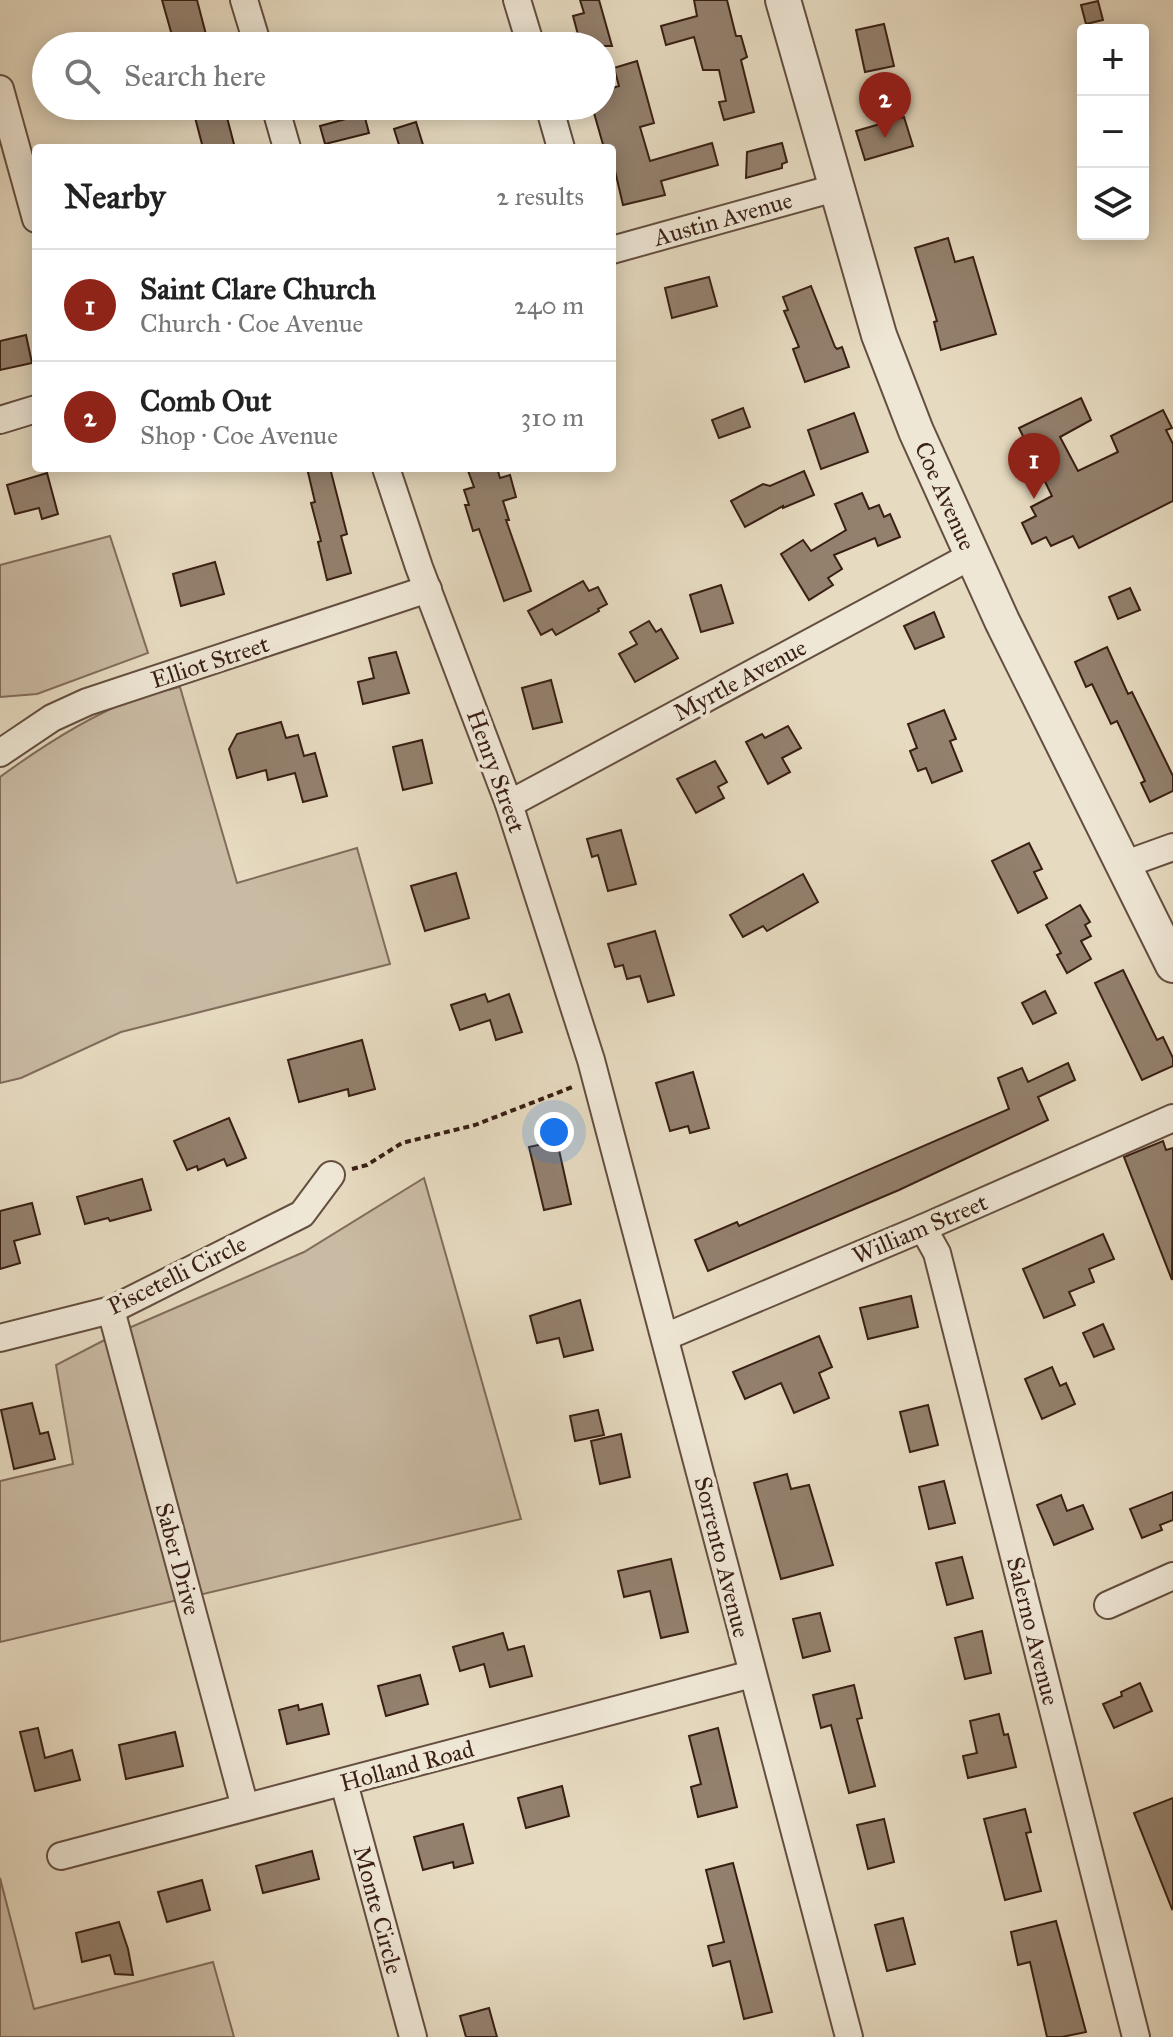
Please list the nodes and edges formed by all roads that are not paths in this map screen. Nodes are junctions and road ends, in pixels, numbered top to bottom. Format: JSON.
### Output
{"nodes":[{"id":1,"x":244,"y":0,"type":"edge"},
{"id":2,"x":517,"y":0,"type":"edge"},
{"id":3,"x":784,"y":0,"type":"edge"},
{"id":4,"x":254,"y":32,"type":"edge"},
{"id":5,"x":527,"y":32,"type":"edge"},
{"id":6,"x":0,"y":89,"type":"edge"},
{"id":7,"x":279,"y":120,"type":"edge"},
{"id":8,"x":553,"y":120,"type":"edge"},
{"id":9,"x":286,"y":144,"type":"edge"},
{"id":10,"x":560,"y":144,"type":"edge"},
{"id":11,"x":835,"y":188,"type":"junction"},
{"id":12,"x":32,"y":205,"type":"edge"},
{"id":13,"x":616,"y":249,"type":"edge"},
{"id":14,"x":32,"y":410,"type":"edge"},
{"id":15,"x":0,"y":420,"type":"edge"},
{"id":16,"x":387,"y":472,"type":"edge"},
{"id":17,"x":971,"y":556,"type":"junction"},
{"id":18,"x":428,"y":589,"type":"junction"},
{"id":19,"x":0,"y":753,"type":"edge"},
{"id":20,"x":509,"y":804,"type":"junction"},
{"id":21,"x":1173,"y":847,"type":"edge"},
{"id":22,"x":1123,"y":865,"type":"junction"},
{"id":23,"x":1173,"y":965,"type":"edge"},
{"id":24,"x":595,"y":1077,"type":"joint"},
{"id":25,"x":1173,"y":1118,"type":"edge"},
{"id":26,"x":331,"y":1175,"type":"road end"},
{"id":27,"x":923,"y":1228,"type":"junction"},
{"id":28,"x":111,"y":1310,"type":"junction"},
{"id":29,"x":665,"y":1337,"type":"junction"},
{"id":30,"x":0,"y":1338,"type":"edge"},
{"id":31,"x":1173,"y":1576,"type":"edge"},
{"id":32,"x":1108,"y":1605,"type":"dead end"},
{"id":33,"x":752,"y":1674,"type":"junction"},
{"id":34,"x":344,"y":1783,"type":"junction"},
{"id":35,"x":245,"y":1807,"type":"junction"},
{"id":36,"x":61,"y":1856,"type":"dead end"},
{"id":37,"x":413,"y":2037,"type":"edge"},
{"id":38,"x":849,"y":2037,"type":"edge"},
{"id":39,"x":1136,"y":2037,"type":"edge"}],
"edges":[{"from":1,"to":4,"type":"street"},
{"from":2,"to":5,"type":"street"},
{"from":3,"to":11,"type":"street","name":"Coe Avenue"},
{"from":6,"to":12,"type":"street"},
{"from":7,"to":9,"type":"street"},
{"from":8,"to":10,"type":"street"},
{"from":11,"to":13,"type":"street","name":"Austin Avenue"},
{"from":11,"to":17,"type":"street","name":"Coe Avenue"},
{"from":14,"to":15,"type":"street"},
{"from":16,"to":18,"type":"street","name":"Henry Street"},
{"from":17,"to":20,"type":"street","name":"Myrtle Avenue"},
{"from":17,"to":22,"type":"street","name":"Coe Avenue"},
{"from":18,"to":19,"type":"street","name":"Elliot Street"},
{"from":18,"to":20,"type":"street","name":"Henry Street"},
{"from":20,"to":24,"type":"street","name":"Henry Street"},
{"from":21,"to":22,"type":"street"},
{"from":22,"to":23,"type":"street","name":"Coe Avenue"},
{"from":24,"to":29,"type":"street","name":"Sorrento Avenue"},
{"from":25,"to":27,"type":"street","name":"William Street"},
{"from":26,"to":28,"type":"street","name":"Piscetelli Circle"},
{"from":27,"to":29,"type":"street","name":"William Street"},
{"from":27,"to":39,"type":"street","name":"Salerno Avenue"},
{"from":28,"to":30,"type":"street","name":"Piscetelli Circle"},
{"from":28,"to":35,"type":"street","name":"Saber Drive"},
{"from":29,"to":33,"type":"street","name":"Sorrento Avenue"},
{"from":31,"to":32,"type":"street"},
{"from":33,"to":34,"type":"street","name":"Holland Road"},
{"from":33,"to":38,"type":"street","name":"Sorrento Avenue"},
{"from":34,"to":35,"type":"street","name":"Holland Road"},
{"from":34,"to":37,"type":"street","name":"Monte Circle"},
{"from":35,"to":36,"type":"street","name":"Holland Road"}]}
